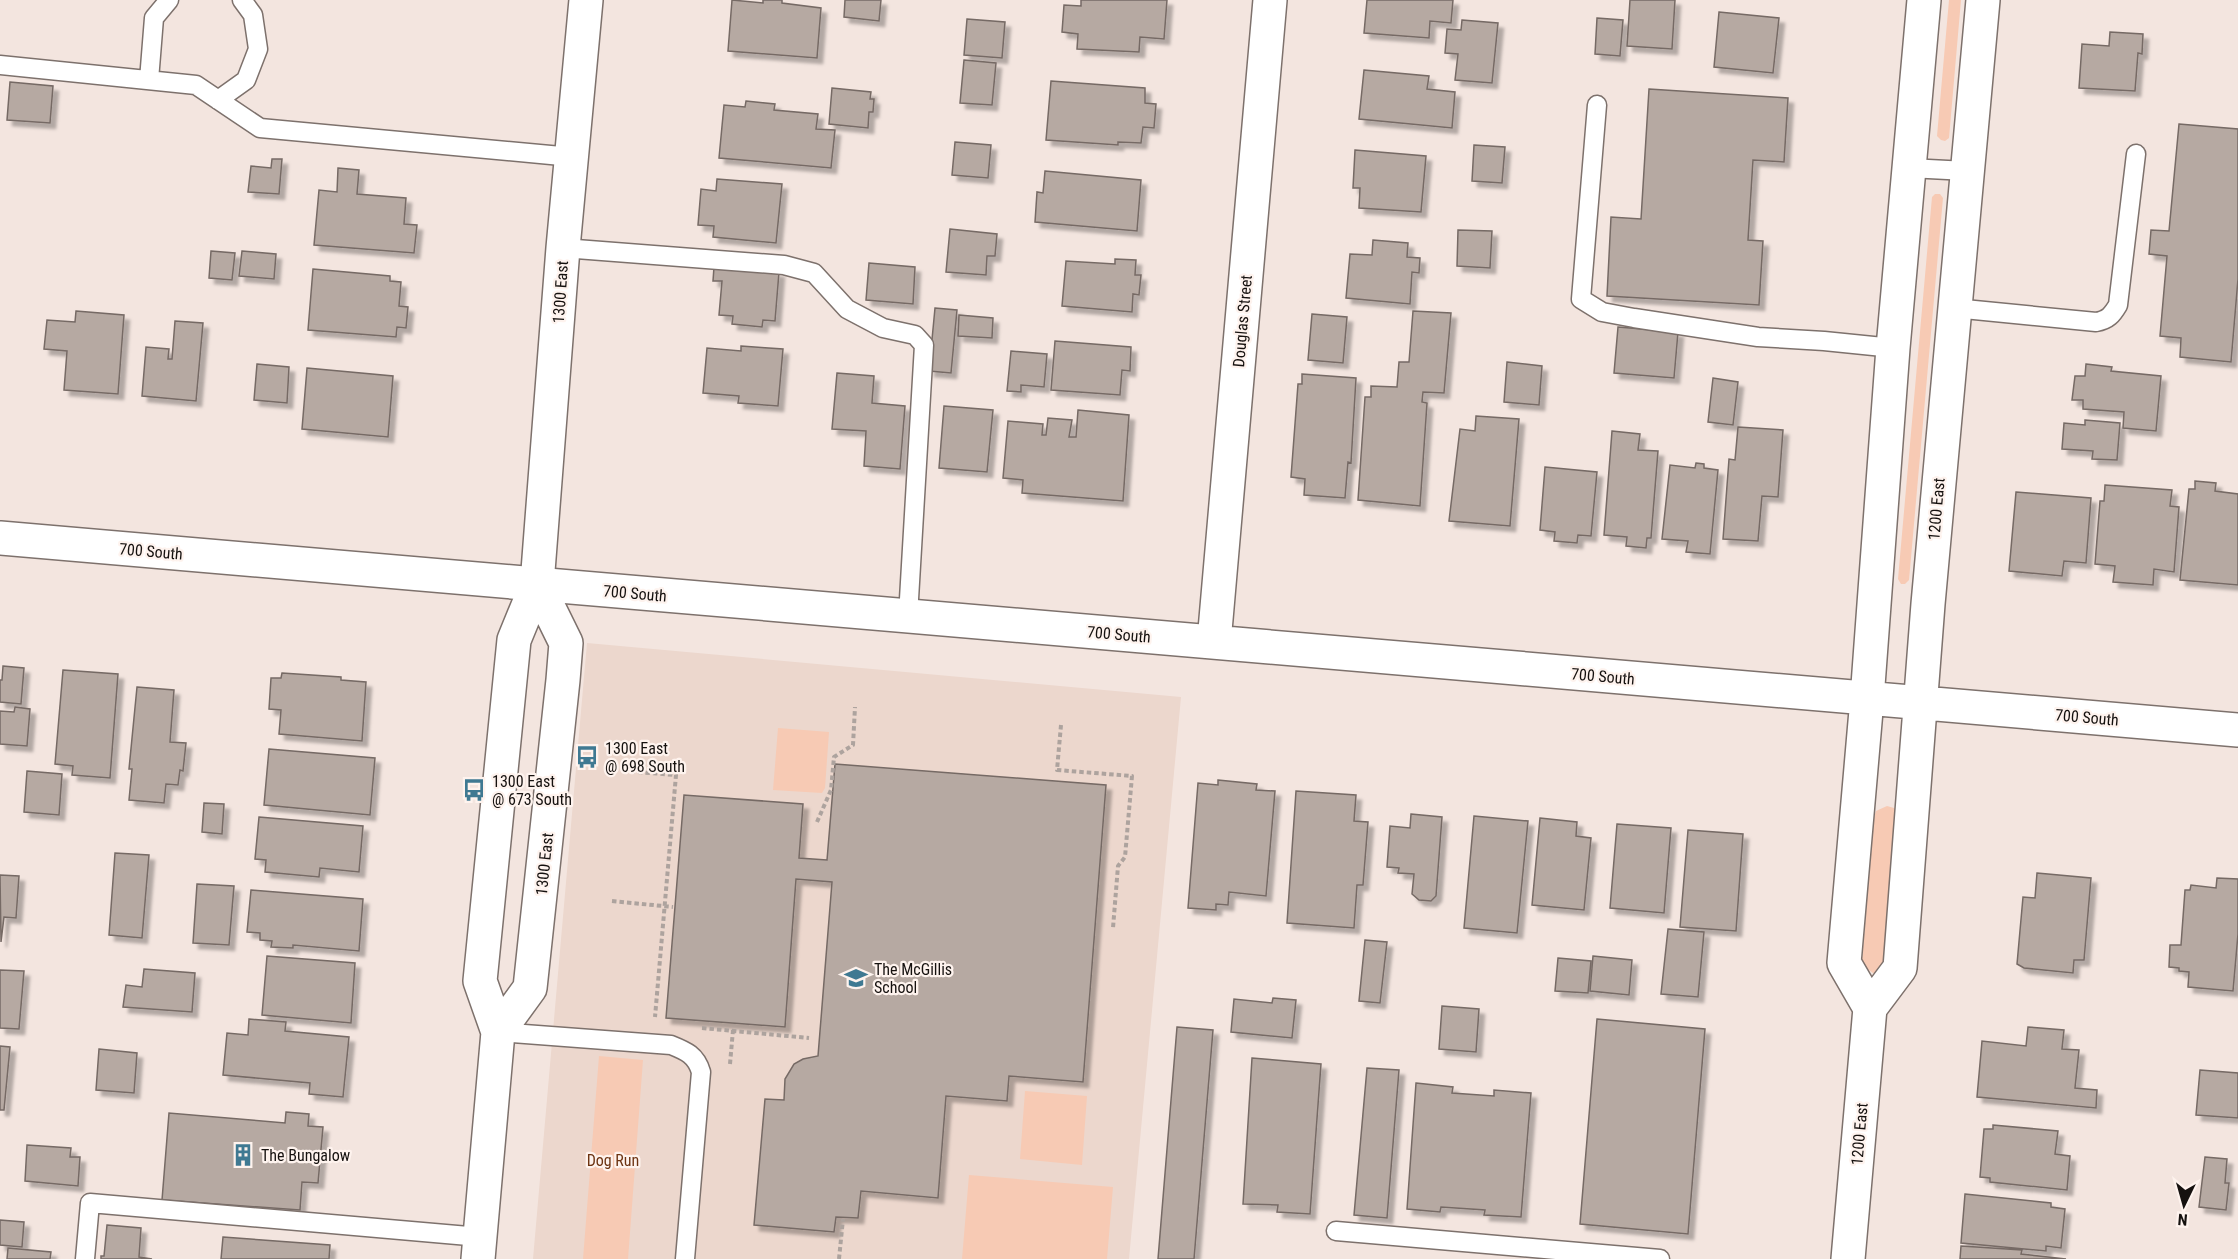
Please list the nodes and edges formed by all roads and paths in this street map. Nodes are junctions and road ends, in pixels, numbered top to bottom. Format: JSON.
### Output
{"nodes":[{"id":1,"x":169,"y":0,"type":"edge"},
{"id":2,"x":242,"y":0,"type":"edge"},
{"id":3,"x":586,"y":0,"type":"edge"},
{"id":4,"x":1270,"y":0,"type":"edge"},
{"id":5,"x":1924,"y":0,"type":"edge"},
{"id":6,"x":1983,"y":0,"type":"edge"},
{"id":7,"x":0,"y":64,"type":"edge"},
{"id":8,"x":149,"y":80,"type":"junction"},
{"id":9,"x":218,"y":100,"type":"junction"},
{"id":10,"x":1597,"y":105,"type":"dead end"},
{"id":11,"x":2136,"y":154,"type":"dead end"},
{"id":12,"x":572,"y":157,"type":"junction"},
{"id":13,"x":1909,"y":168,"type":"junction"},
{"id":14,"x":1967,"y":171,"type":"junction"},
{"id":15,"x":563,"y":248,"type":"junction"},
{"id":16,"x":1954,"y":308,"type":"junction"},
{"id":17,"x":1893,"y":348,"type":"junction"},
{"id":18,"x":0,"y":538,"type":"edge"},
{"id":19,"x":537,"y":584,"type":"junction"},
{"id":20,"x":908,"y":616,"type":"junction"},
{"id":21,"x":1214,"y":642,"type":"junction"},
{"id":22,"x":1867,"y":699,"type":"junction"},
{"id":23,"x":1920,"y":703,"type":"junction"},
{"id":24,"x":855,"y":706,"type":"dead end"},
{"id":25,"x":1061,"y":724,"type":"dead end"},
{"id":26,"x":2238,"y":730,"type":"edge"},
{"id":27,"x":623,"y":771,"type":"dead end"},
{"id":28,"x":817,"y":822,"type":"dead end"},
{"id":29,"x":612,"y":901,"type":"dead end"},
{"id":30,"x":665,"y":906,"type":"junction"},
{"id":31,"x":673,"y":907,"type":"dead end"},
{"id":32,"x":1113,"y":928,"type":"dead end"},
{"id":33,"x":1870,"y":1008,"type":"junction"},
{"id":34,"x":654,"y":1024,"type":"dead end"},
{"id":35,"x":498,"y":1032,"type":"junction"},
{"id":36,"x":762,"y":1033,"type":"dead end"},
{"id":37,"x":809,"y":1038,"type":"dead end"},
{"id":38,"x":843,"y":1219,"type":"dead end"},
{"id":39,"x":1336,"y":1231,"type":"dead end"},
{"id":40,"x":479,"y":1248,"type":"edge"},
{"id":41,"x":85,"y":1259,"type":"edge"},
{"id":42,"x":685,"y":1259,"type":"edge"},
{"id":43,"x":839,"y":1259,"type":"edge"},
{"id":44,"x":1660,"y":1259,"type":"edge"},
{"id":45,"x":1848,"y":1259,"type":"edge"}],
"edges":[{"from":1,"to":8,"type":"lane"},
{"from":2,"to":9,"type":"lane"},
{"from":3,"to":12,"type":"street","name":"1300 East"},
{"from":4,"to":21,"type":"street","name":"Douglas Street"},
{"from":5,"to":13,"type":"street"},
{"from":6,"to":14,"type":"street","name":"1200 East"},
{"from":7,"to":8,"type":"lane"},
{"from":8,"to":9,"type":"lane"},
{"from":9,"to":12,"type":"lane"},
{"from":10,"to":17,"type":"lane"},
{"from":11,"to":16,"type":"lane"},
{"from":12,"to":15,"type":"street","name":"1300 East"},
{"from":13,"to":14,"type":"lane"},
{"from":13,"to":17,"type":"street"},
{"from":14,"to":16,"type":"street","name":"1200 East"},
{"from":15,"to":19,"type":"street","name":"1300 East"},
{"from":15,"to":20,"type":"lane"},
{"from":16,"to":23,"type":"street","name":"1200 East"},
{"from":17,"to":22,"type":"street"},
{"from":18,"to":19,"type":"street","name":"700 South"},
{"from":19,"to":20,"type":"street","name":"700 South"},
{"from":19,"to":35,"type":"street","name":"1300 East"},
{"from":19,"to":35,"type":"street","name":"1300 East"},
{"from":20,"to":21,"type":"street","name":"700 South"},
{"from":21,"to":22,"type":"street","name":"700 South"},
{"from":22,"to":23,"type":"street","name":"700 South"},
{"from":22,"to":33,"type":"street"},
{"from":23,"to":26,"type":"street","name":"700 South"},
{"from":23,"to":33,"type":"street","name":"1200 East"},
{"from":24,"to":28,"type":"path"},
{"from":25,"to":32,"type":"path"},
{"from":27,"to":30,"type":"path"},
{"from":29,"to":30,"type":"path"},
{"from":30,"to":31,"type":"path"},
{"from":30,"to":34,"type":"path"},
{"from":33,"to":45,"type":"street","name":"1200 East"},
{"from":35,"to":40,"type":"street","name":"1300 East"},
{"from":35,"to":42,"type":"lane"},
{"from":36,"to":37,"type":"path"},
{"from":38,"to":43,"type":"path"},
{"from":39,"to":44,"type":"lane"},
{"from":40,"to":41,"type":"lane"}]}
